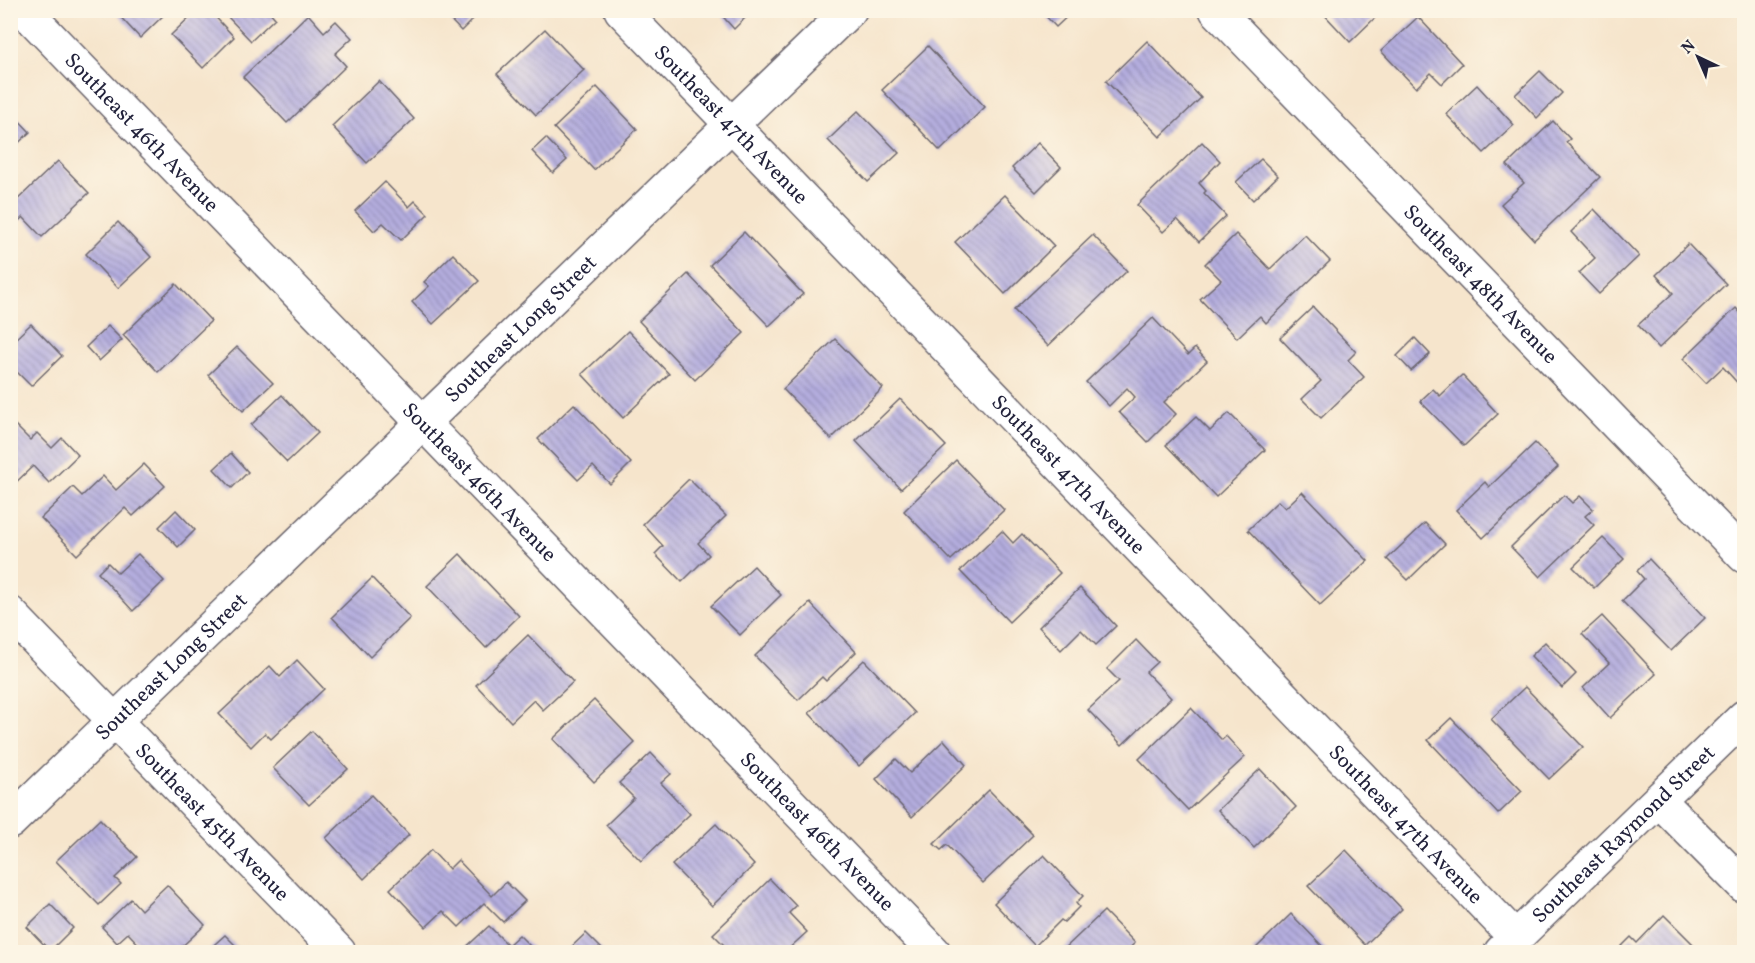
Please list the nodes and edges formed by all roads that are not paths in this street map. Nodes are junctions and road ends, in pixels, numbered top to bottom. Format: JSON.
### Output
{"nodes":[{"id":1,"x":24,"y":10,"type":"edge"},
{"id":2,"x":621,"y":10,"type":"edge"},
{"id":3,"x":850,"y":10,"type":"edge"},
{"id":4,"x":1216,"y":10,"type":"edge"},
{"id":5,"x":732,"y":125,"type":"junction"},
{"id":6,"x":425,"y":423,"type":"junction"},
{"id":7,"x":1744,"y":556,"type":"edge"},
{"id":8,"x":10,"y":613,"type":"edge"},
{"id":9,"x":1744,"y":717,"type":"edge"},
{"id":10,"x":115,"y":721,"type":"junction"},
{"id":11,"x":1659,"y":800,"type":"junction"},
{"id":12,"x":10,"y":822,"type":"edge"},
{"id":13,"x":1744,"y":886,"type":"edge"},
{"id":14,"x":1508,"y":945,"type":"edge"},
{"id":15,"x":339,"y":952,"type":"edge"},
{"id":16,"x":934,"y":952,"type":"edge"}],
"edges":[{"from":1,"to":6,"type":"street","name":"Southeast 46th Avenue"},
{"from":2,"to":5,"type":"street","name":"Southeast 47th Avenue"},
{"from":3,"to":5,"type":"street","name":"Southeast Long Street"},
{"from":4,"to":7,"type":"street","name":"Southeast 48th Avenue"},
{"from":5,"to":6,"type":"street","name":"Southeast Long Street"},
{"from":5,"to":14,"type":"street","name":"Southeast 47th Avenue"},
{"from":6,"to":10,"type":"street","name":"Southeast Long Street"},
{"from":6,"to":16,"type":"street","name":"Southeast 46th Avenue"},
{"from":8,"to":10,"type":"street","name":"Southeast 45th Avenue"},
{"from":9,"to":11,"type":"street","name":"Southeast Raymond Street"},
{"from":10,"to":12,"type":"street","name":"Southeast Long Street"},
{"from":10,"to":15,"type":"street","name":"Southeast 45th Avenue"},
{"from":11,"to":13,"type":"street"},
{"from":11,"to":14,"type":"street","name":"Southeast Raymond Street"}]}
